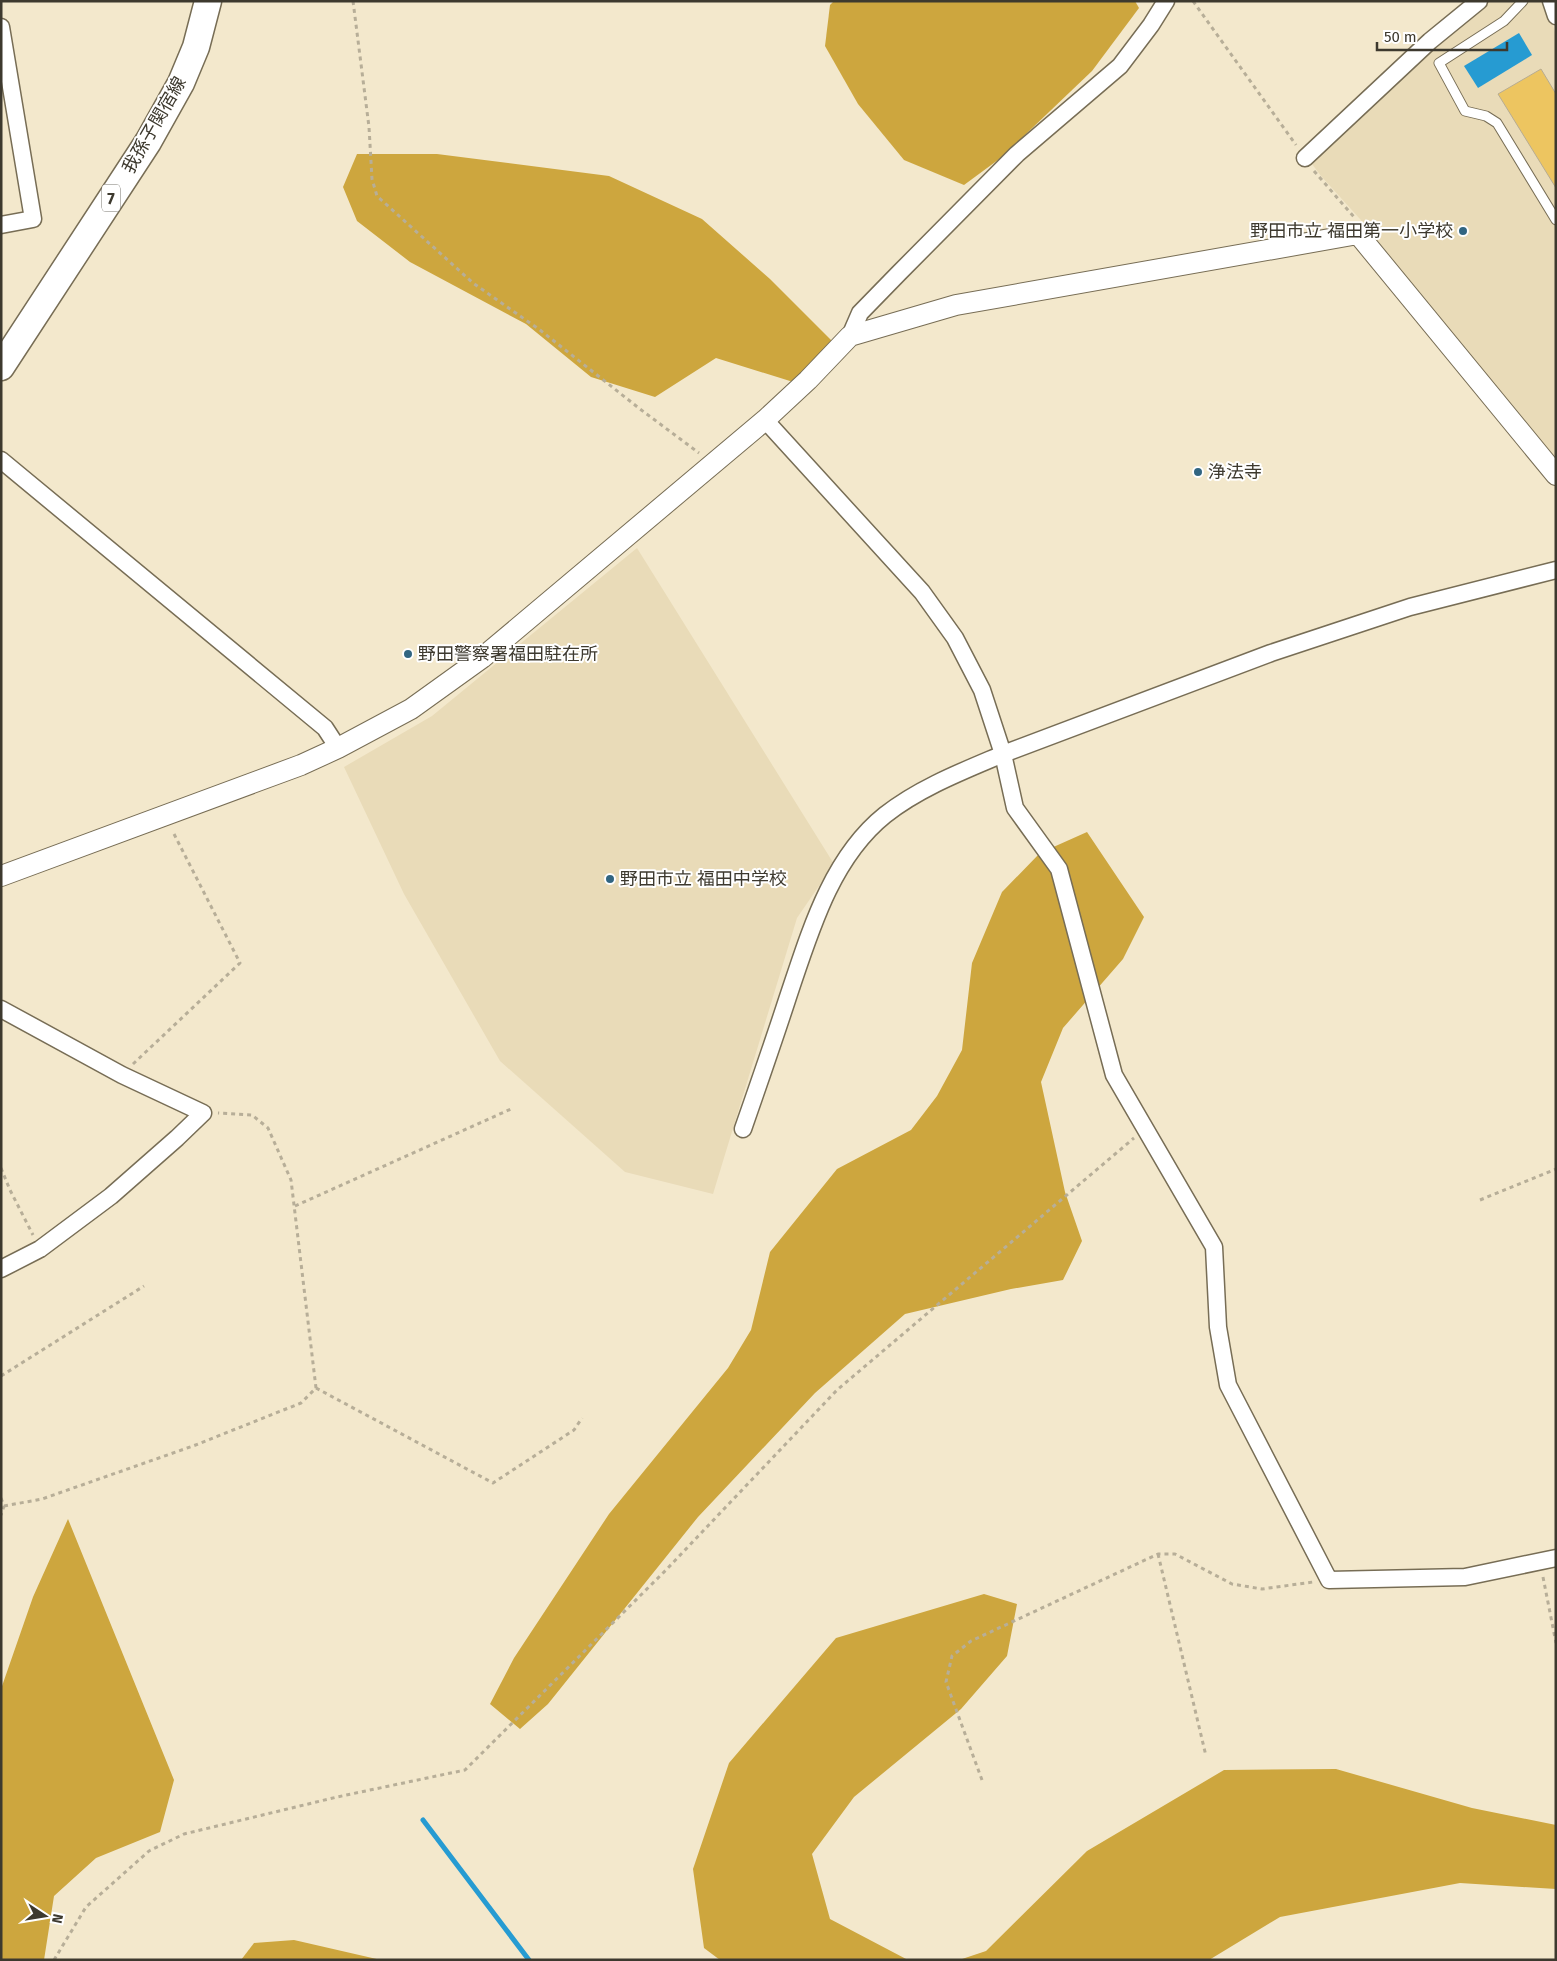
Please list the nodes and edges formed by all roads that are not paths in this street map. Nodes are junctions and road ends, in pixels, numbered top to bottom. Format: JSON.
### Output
{"nodes":[{"id":1,"x":208,"y":1,"type":"edge"},
{"id":2,"x":1166,"y":1,"type":"edge"},
{"id":3,"x":1479,"y":1,"type":"edge"},
{"id":4,"x":1523,"y":1,"type":"edge"},
{"id":5,"x":1551,"y":1,"type":"edge"},
{"id":6,"x":1556,"y":16,"type":"edge"},
{"id":7,"x":1,"y":27,"type":"edge"},
{"id":8,"x":1305,"y":158,"type":"road end"},
{"id":9,"x":1556,"y":220,"type":"edge"},
{"id":10,"x":1,"y":225,"type":"edge"},
{"id":11,"x":850,"y":336,"type":"junction"},
{"id":12,"x":1,"y":367,"type":"edge"},
{"id":13,"x":765,"y":420,"type":"junction"},
{"id":14,"x":1,"y":460,"type":"edge"},
{"id":15,"x":1556,"y":475,"type":"edge"},
{"id":16,"x":1556,"y":570,"type":"edge"},
{"id":17,"x":338,"y":748,"type":"junction"},
{"id":18,"x":1003,"y":754,"type":"junction"},
{"id":19,"x":1,"y":876,"type":"edge"},
{"id":20,"x":1,"y":1009,"type":"edge"},
{"id":21,"x":743,"y":1129,"type":"dead end"},
{"id":22,"x":1,"y":1269,"type":"edge"},
{"id":23,"x":1548,"y":1560,"type":"edge"}],
"edges":[{"from":1,"to":12,"type":"main road","name":"我孫子関宿線","number":"7"},
{"from":2,"to":11,"type":"street"},
{"from":3,"to":8,"type":"street"},
{"from":4,"to":9,"type":"lane"},
{"from":5,"to":6,"type":"street"},
{"from":7,"to":10,"type":"street"},
{"from":11,"to":13,"type":"street"},
{"from":11,"to":15,"type":"street"},
{"from":13,"to":17,"type":"street"},
{"from":13,"to":18,"type":"street"},
{"from":14,"to":17,"type":"street"},
{"from":16,"to":18,"type":"street"},
{"from":17,"to":19,"type":"street"},
{"from":18,"to":21,"type":"street"},
{"from":18,"to":23,"type":"street"},
{"from":20,"to":22,"type":"street"}]}
